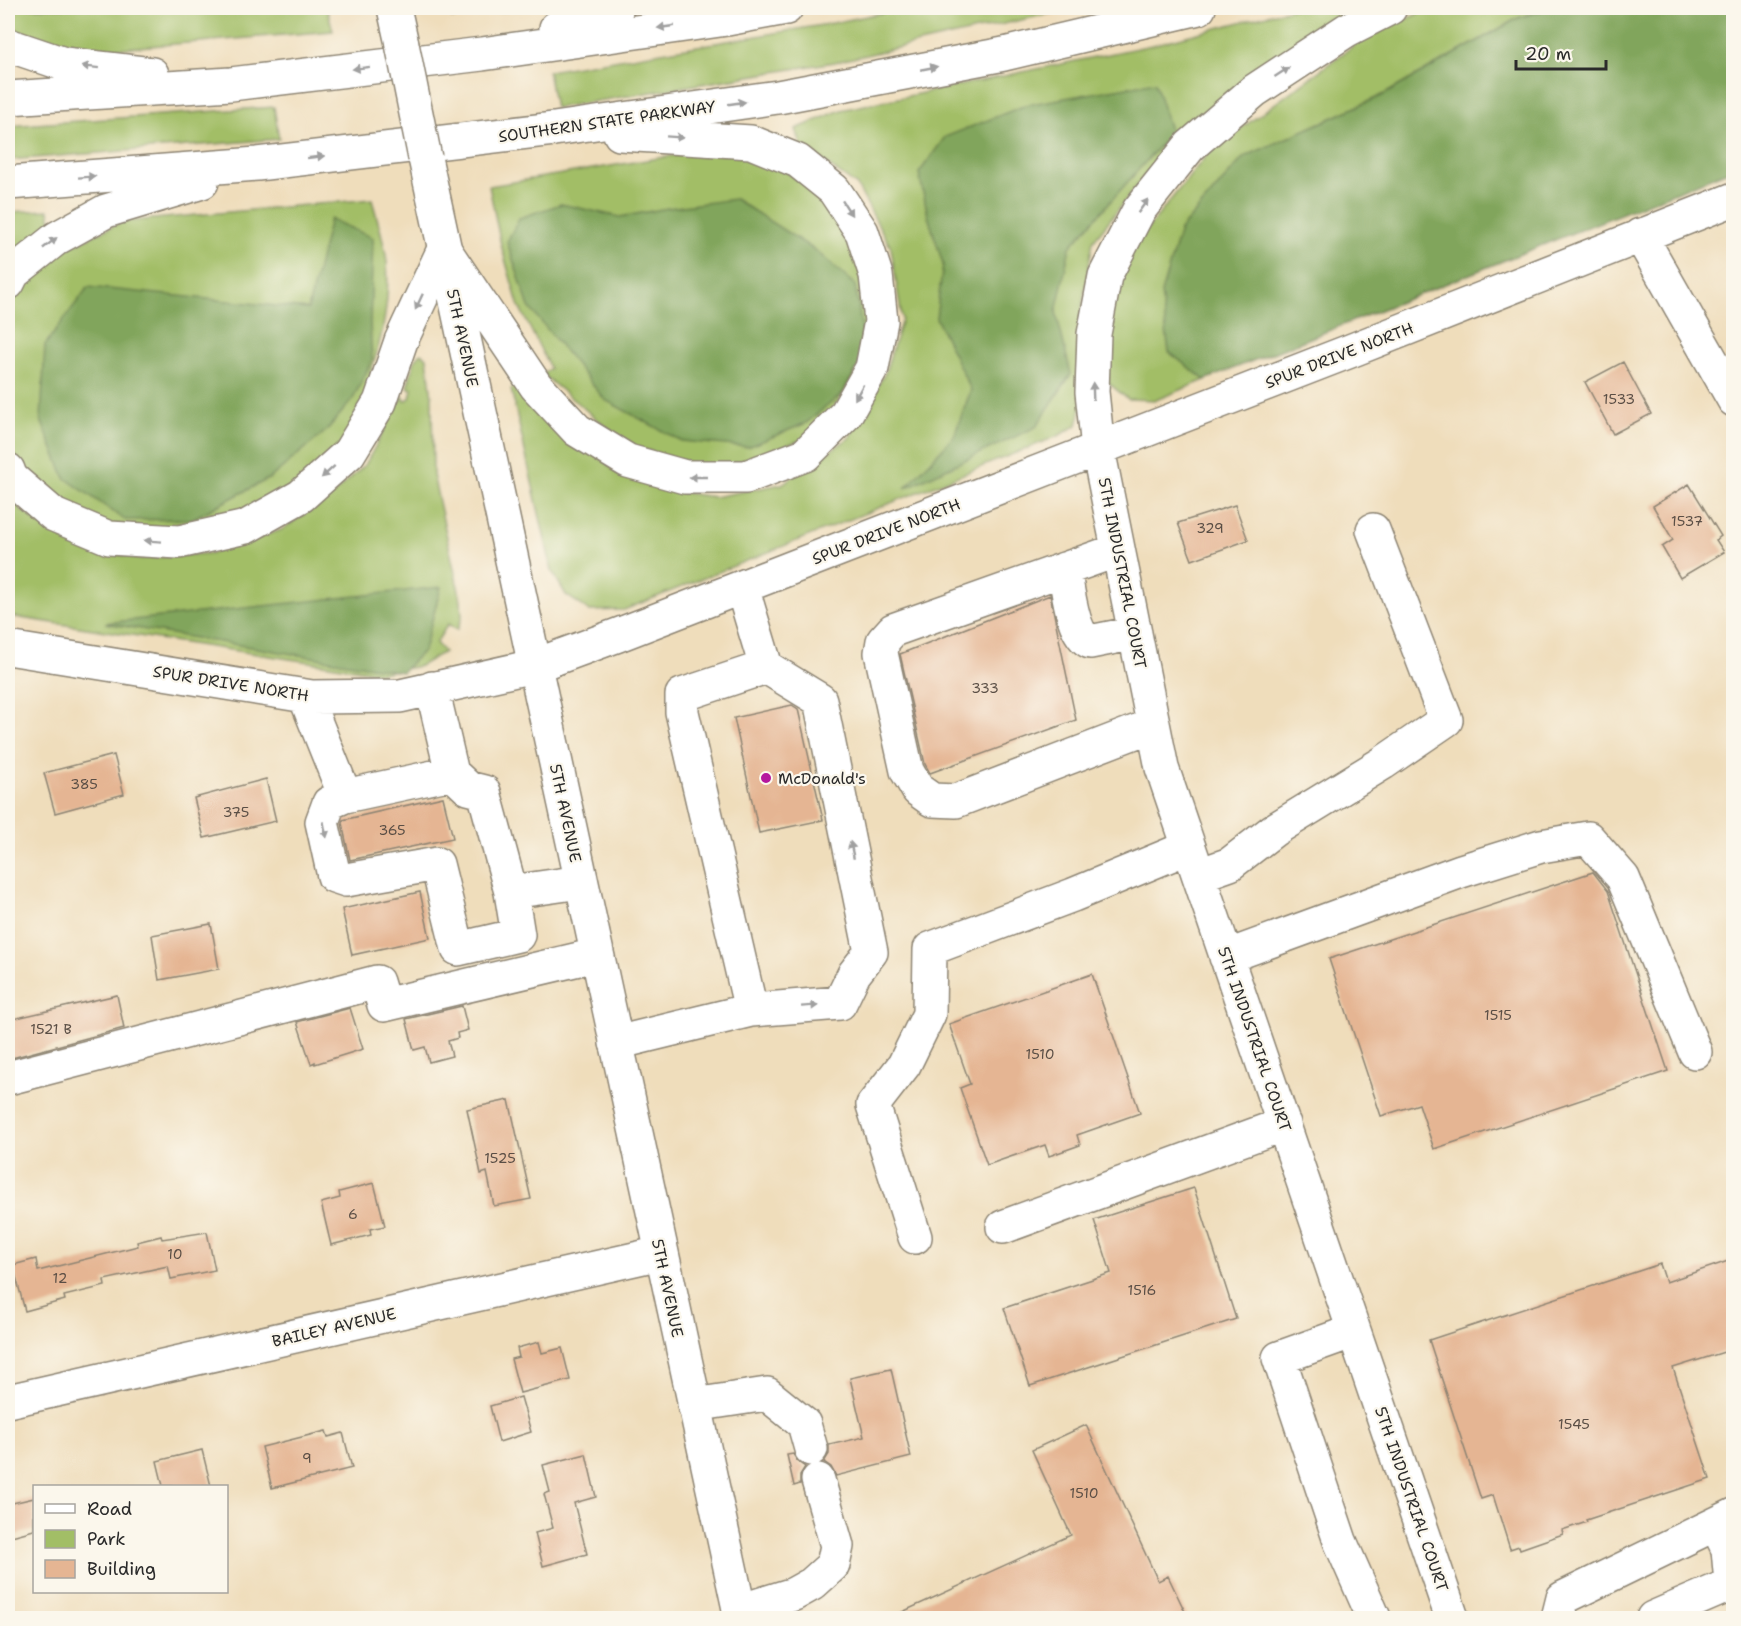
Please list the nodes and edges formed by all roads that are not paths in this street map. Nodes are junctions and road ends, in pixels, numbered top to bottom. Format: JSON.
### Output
{"nodes":[{"id":1,"x":394,"y":8,"type":"edge"},
{"id":2,"x":617,"y":8,"type":"edge"},
{"id":3,"x":786,"y":8,"type":"edge"},
{"id":4,"x":1199,"y":8,"type":"edge"},
{"id":5,"x":1390,"y":8,"type":"edge"},
{"id":6,"x":8,"y":45,"type":"edge"},
{"id":7,"x":482,"y":54,"type":"junction"},
{"id":8,"x":231,"y":84,"type":"junction"},
{"id":9,"x":8,"y":98,"type":"edge"},
{"id":10,"x":554,"y":129,"type":"junction"},
{"id":11,"x":257,"y":164,"type":"junction"},
{"id":12,"x":8,"y":183,"type":"edge"},
{"id":13,"x":1734,"y":198,"type":"edge"},
{"id":14,"x":1640,"y":236,"type":"junction"},
{"id":15,"x":444,"y":249,"type":"junction"},
{"id":16,"x":8,"y":283,"type":"edge"},
{"id":17,"x":1734,"y":400,"type":"edge"},
{"id":18,"x":1098,"y":449,"type":"junction"},
{"id":19,"x":8,"y":470,"type":"edge"},
{"id":20,"x":1373,"y":530,"type":"dead end"},
{"id":21,"x":1118,"y":550,"type":"junction"},
{"id":22,"x":1064,"y":569,"type":"junction"},
{"id":23,"x":742,"y":587,"type":"junction"},
{"id":24,"x":1135,"y":633,"type":"junction"},
{"id":25,"x":8,"y":648,"type":"edge"},
{"id":26,"x":534,"y":666,"type":"junction"},
{"id":27,"x":766,"y":667,"type":"junction"},
{"id":28,"x":432,"y":688,"type":"junction"},
{"id":29,"x":305,"y":696,"type":"junction"},
{"id":30,"x":1153,"y":725,"type":"junction"},
{"id":31,"x":452,"y":772,"type":"junction"},
{"id":32,"x":345,"y":796,"type":"junction"},
{"id":33,"x":1194,"y":861,"type":"junction"},
{"id":34,"x":581,"y":882,"type":"junction"},
{"id":35,"x":511,"y":892,"type":"junction"},
{"id":36,"x":597,"y":955,"type":"junction"},
{"id":37,"x":1226,"y":957,"type":"junction"},
{"id":38,"x":751,"y":1010,"type":"junction"},
{"id":39,"x":616,"y":1043,"type":"junction"},
{"id":40,"x":1695,"y":1052,"type":"dead end"},
{"id":41,"x":8,"y":1078,"type":"edge"},
{"id":42,"x":1284,"y":1124,"type":"junction"},
{"id":43,"x":1003,"y":1227,"type":"dead end"},
{"id":44,"x":915,"y":1238,"type":"dead end"},
{"id":45,"x":661,"y":1253,"type":"junction"},
{"id":46,"x":1354,"y":1331,"type":"junction"},
{"id":47,"x":8,"y":1401,"type":"edge"},
{"id":48,"x":694,"y":1405,"type":"junction"},
{"id":49,"x":1725,"y":1519,"type":"edge"},
{"id":50,"x":1732,"y":1583,"type":"edge"},
{"id":51,"x":740,"y":1615,"type":"edge"},
{"id":52,"x":1374,"y":1618,"type":"edge"},
{"id":53,"x":1452,"y":1618,"type":"edge"},
{"id":54,"x":1558,"y":1618,"type":"edge"},
{"id":55,"x":1653,"y":1618,"type":"edge"}],
"edges":[{"from":1,"to":15,"type":"main road","name":"5TH AVENUE","bridge":true},
{"from":2,"to":7,"type":"main road"},
{"from":3,"to":7,"type":"main road","one_way":true},
{"from":10,"to":4,"type":"main road","name":"SOUTHERN STATE PARKWAY","one_way":true},
{"from":18,"to":5,"type":"main road","name":"5TH INDUSTRIAL COURT","one_way":true},
{"from":8,"to":6,"type":"main road","one_way":true},
{"from":7,"to":8,"type":"main road","one_way":true},
{"from":8,"to":9,"type":"main road"},
{"from":11,"to":10,"type":"main road","name":"SOUTHERN STATE PARKWAY","one_way":true},
{"from":10,"to":15,"type":"main road","one_way":true},
{"from":12,"to":11,"type":"main road","name":"SOUTHERN STATE PARKWAY","one_way":true},
{"from":16,"to":11,"type":"main road","one_way":true},
{"from":13,"to":14,"type":"main road","name":"SPUR DRIVE NORTH"},
{"from":14,"to":17,"type":"main road"},
{"from":14,"to":18,"type":"main road","name":"SPUR DRIVE NORTH"},
{"from":15,"to":19,"type":"main road","one_way":true},
{"from":15,"to":26,"type":"main road","name":"5TH AVENUE"},
{"from":18,"to":21,"type":"main road","name":"5TH INDUSTRIAL COURT"},
{"from":18,"to":23,"type":"main road","name":"SPUR DRIVE NORTH"},
{"from":20,"to":33,"type":"main road"},
{"from":21,"to":22,"type":"main road"},
{"from":21,"to":24,"type":"main road","name":"5TH INDUSTRIAL COURT"},
{"from":22,"to":24,"type":"main road"},
{"from":22,"to":30,"type":"main road"},
{"from":23,"to":26,"type":"main road","name":"SPUR DRIVE NORTH"},
{"from":23,"to":27,"type":"main road"},
{"from":24,"to":30,"type":"main road","name":"5TH INDUSTRIAL COURT"},
{"from":25,"to":29,"type":"main road","name":"SPUR DRIVE NORTH"},
{"from":26,"to":28,"type":"main road","name":"SPUR DRIVE NORTH"},
{"from":26,"to":34,"type":"main road","name":"5TH AVENUE"},
{"from":27,"to":38,"type":"main road"},
{"from":38,"to":27,"type":"main road","one_way":true},
{"from":28,"to":29,"type":"main road","name":"SPUR DRIVE NORTH"},
{"from":28,"to":31,"type":"main road"},
{"from":29,"to":32,"type":"main road"},
{"from":30,"to":33,"type":"main road","name":"5TH INDUSTRIAL COURT"},
{"from":31,"to":32,"type":"main road"},
{"from":31,"to":35,"type":"main road"},
{"from":32,"to":35,"type":"main road","one_way":true},
{"from":33,"to":37,"type":"main road","name":"5TH INDUSTRIAL COURT"},
{"from":33,"to":44,"type":"main road"},
{"from":34,"to":35,"type":"main road"},
{"from":34,"to":36,"type":"main road","name":"5TH AVENUE"},
{"from":36,"to":39,"type":"main road","name":"5TH AVENUE"},
{"from":36,"to":41,"type":"main road"},
{"from":37,"to":40,"type":"main road"},
{"from":37,"to":42,"type":"main road","name":"5TH INDUSTRIAL COURT"},
{"from":38,"to":39,"type":"main road"},
{"from":39,"to":45,"type":"main road","name":"5TH AVENUE"},
{"from":42,"to":43,"type":"main road"},
{"from":42,"to":46,"type":"main road","name":"5TH INDUSTRIAL COURT"},
{"from":45,"to":47,"type":"main road","name":"BAILEY AVENUE"},
{"from":45,"to":48,"type":"main road","name":"5TH AVENUE"},
{"from":46,"to":52,"type":"main road"},
{"from":46,"to":53,"type":"main road","name":"5TH INDUSTRIAL COURT"},
{"from":48,"to":51,"type":"main road","name":"5TH AVENUE"},
{"from":48,"to":51,"type":"main road"},
{"from":49,"to":50,"type":"main road"},
{"from":49,"to":54,"type":"main road"},
{"from":50,"to":55,"type":"main road"}]}
